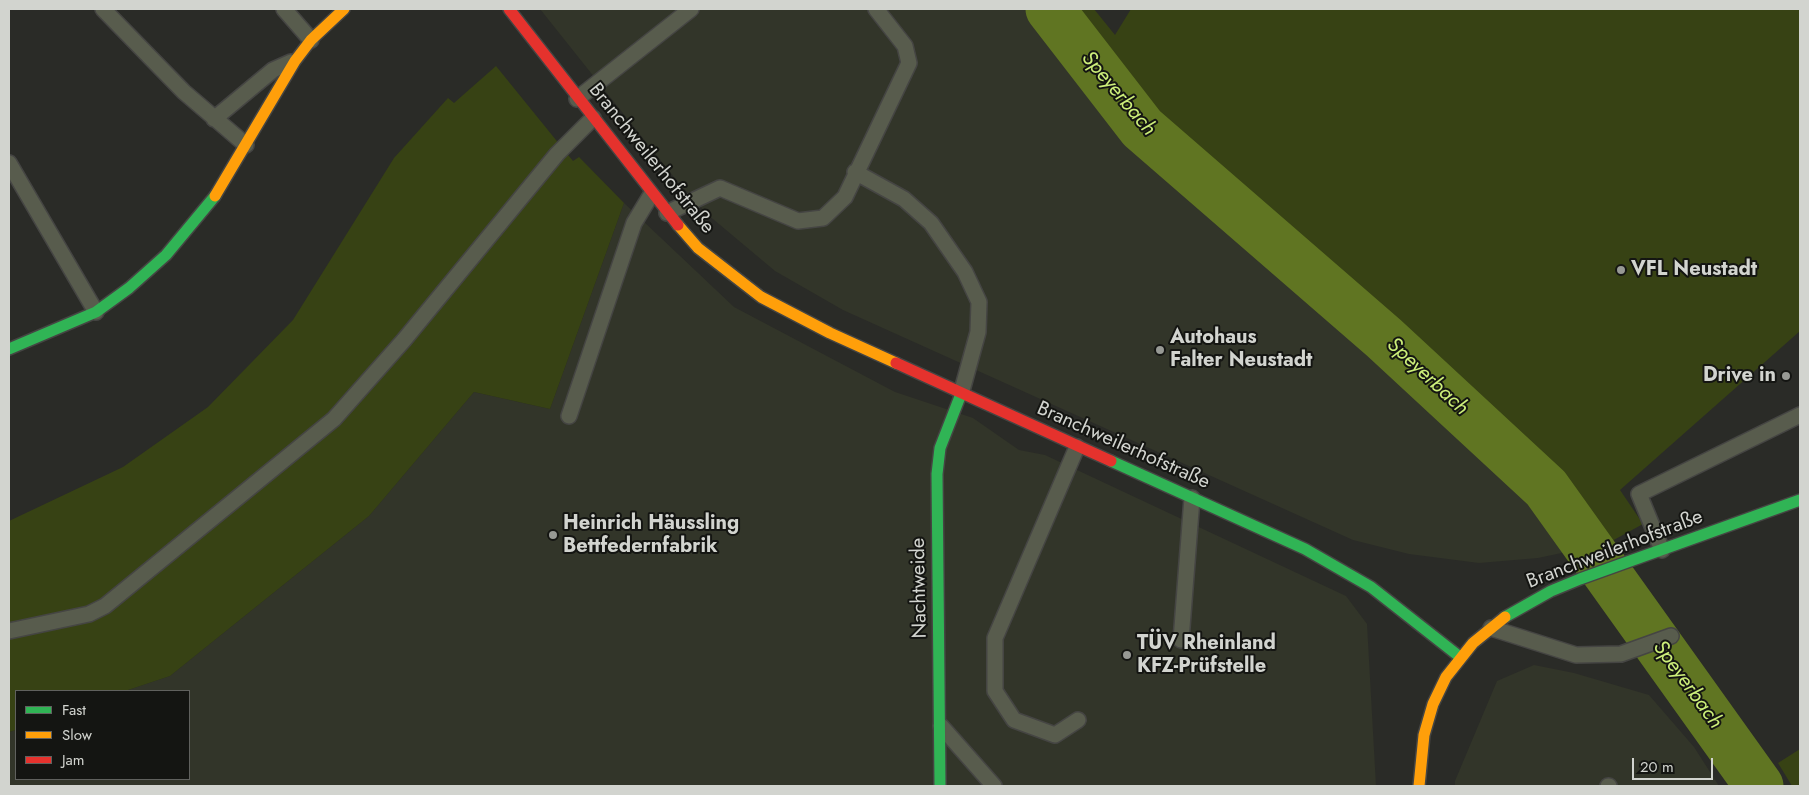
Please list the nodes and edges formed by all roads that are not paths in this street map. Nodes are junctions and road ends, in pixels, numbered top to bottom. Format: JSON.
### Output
{"nodes":[{"id":1,"x":103,"y":9,"type":"edge"},
{"id":2,"x":284,"y":9,"type":"edge"},
{"id":3,"x":344,"y":9,"type":"edge"},
{"id":4,"x":509,"y":9,"type":"edge"},
{"id":5,"x":691,"y":9,"type":"edge"},
{"id":6,"x":876,"y":9,"type":"edge"},
{"id":7,"x":312,"y":40,"type":"junction"},
{"id":8,"x":295,"y":61,"type":"junction"},
{"id":9,"x":577,"y":99,"type":"junction"},
{"id":10,"x":593,"y":118,"type":"junction"},
{"id":11,"x":214,"y":119,"type":"junction"},
{"id":12,"x":246,"y":145,"type":"junction"},
{"id":13,"x":9,"y":163,"type":"edge"},
{"id":14,"x":855,"y":172,"type":"junction"},
{"id":15,"x":651,"y":194,"type":"junction"},
{"id":16,"x":667,"y":214,"type":"junction"},
{"id":17,"x":96,"y":312,"type":"junction"},
{"id":18,"x":9,"y":349,"type":"edge"},
{"id":19,"x":961,"y":394,"type":"junction"},
{"id":20,"x":1800,"y":415,"type":"edge"},
{"id":21,"x":569,"y":416,"type":"dead end"},
{"id":22,"x":1077,"y":447,"type":"junction"},
{"id":23,"x":1192,"y":498,"type":"junction"},
{"id":24,"x":1800,"y":500,"type":"edge"},
{"id":25,"x":1662,"y":550,"type":"junction"},
{"id":26,"x":1491,"y":628,"type":"junction"},
{"id":27,"x":9,"y":631,"type":"edge"},
{"id":28,"x":1672,"y":636,"type":"dead end"},
{"id":29,"x":1181,"y":640,"type":"dead end"},
{"id":30,"x":1460,"y":657,"type":"junction"},
{"id":31,"x":1078,"y":720,"type":"dead end"},
{"id":32,"x":940,"y":725,"type":"junction"},
{"id":33,"x":940,"y":786,"type":"edge"},
{"id":34,"x":994,"y":786,"type":"edge"},
{"id":35,"x":1419,"y":786,"type":"edge"}],
"edges":[{"from":1,"to":11,"type":"lane"},
{"from":2,"to":7,"type":"lane"},
{"from":3,"to":7,"type":"street"},
{"from":4,"to":9,"type":"street","name":"Branchweilerhofstraße"},
{"from":5,"to":9,"type":"lane"},
{"from":6,"to":14,"type":"lane"},
{"from":7,"to":8,"type":"street"},
{"from":8,"to":11,"type":"lane"},
{"from":8,"to":12,"type":"street"},
{"from":9,"to":10,"type":"street","name":"Branchweilerhofstraße"},
{"from":10,"to":15,"type":"street","name":"Branchweilerhofstraße"},
{"from":10,"to":27,"type":"lane"},
{"from":11,"to":12,"type":"lane"},
{"from":12,"to":17,"type":"street"},
{"from":13,"to":17,"type":"lane"},
{"from":14,"to":16,"type":"lane"},
{"from":14,"to":19,"type":"lane"},
{"from":15,"to":16,"type":"street","name":"Branchweilerhofstraße"},
{"from":15,"to":21,"type":"lane"},
{"from":16,"to":19,"type":"street","name":"Branchweilerhofstraße"},
{"from":17,"to":18,"type":"street"},
{"from":19,"to":22,"type":"street","name":"Branchweilerhofstraße"},
{"from":19,"to":32,"type":"street","name":"Nachtweide"},
{"from":20,"to":25,"type":"lane"},
{"from":22,"to":23,"type":"street","name":"Branchweilerhofstraße"},
{"from":22,"to":31,"type":"lane"},
{"from":23,"to":29,"type":"lane"},
{"from":23,"to":30,"type":"street","name":"Branchweilerhofstraße"},
{"from":24,"to":25,"type":"street","name":"Branchweilerhofstraße"},
{"from":25,"to":26,"type":"street","name":"Branchweilerhofstraße"},
{"from":26,"to":28,"type":"lane"},
{"from":26,"to":30,"type":"street","name":"Branchweilerhofstraße"},
{"from":30,"to":35,"type":"street"},
{"from":32,"to":33,"type":"street","name":"Nachtweide"},
{"from":32,"to":34,"type":"lane"}]}
